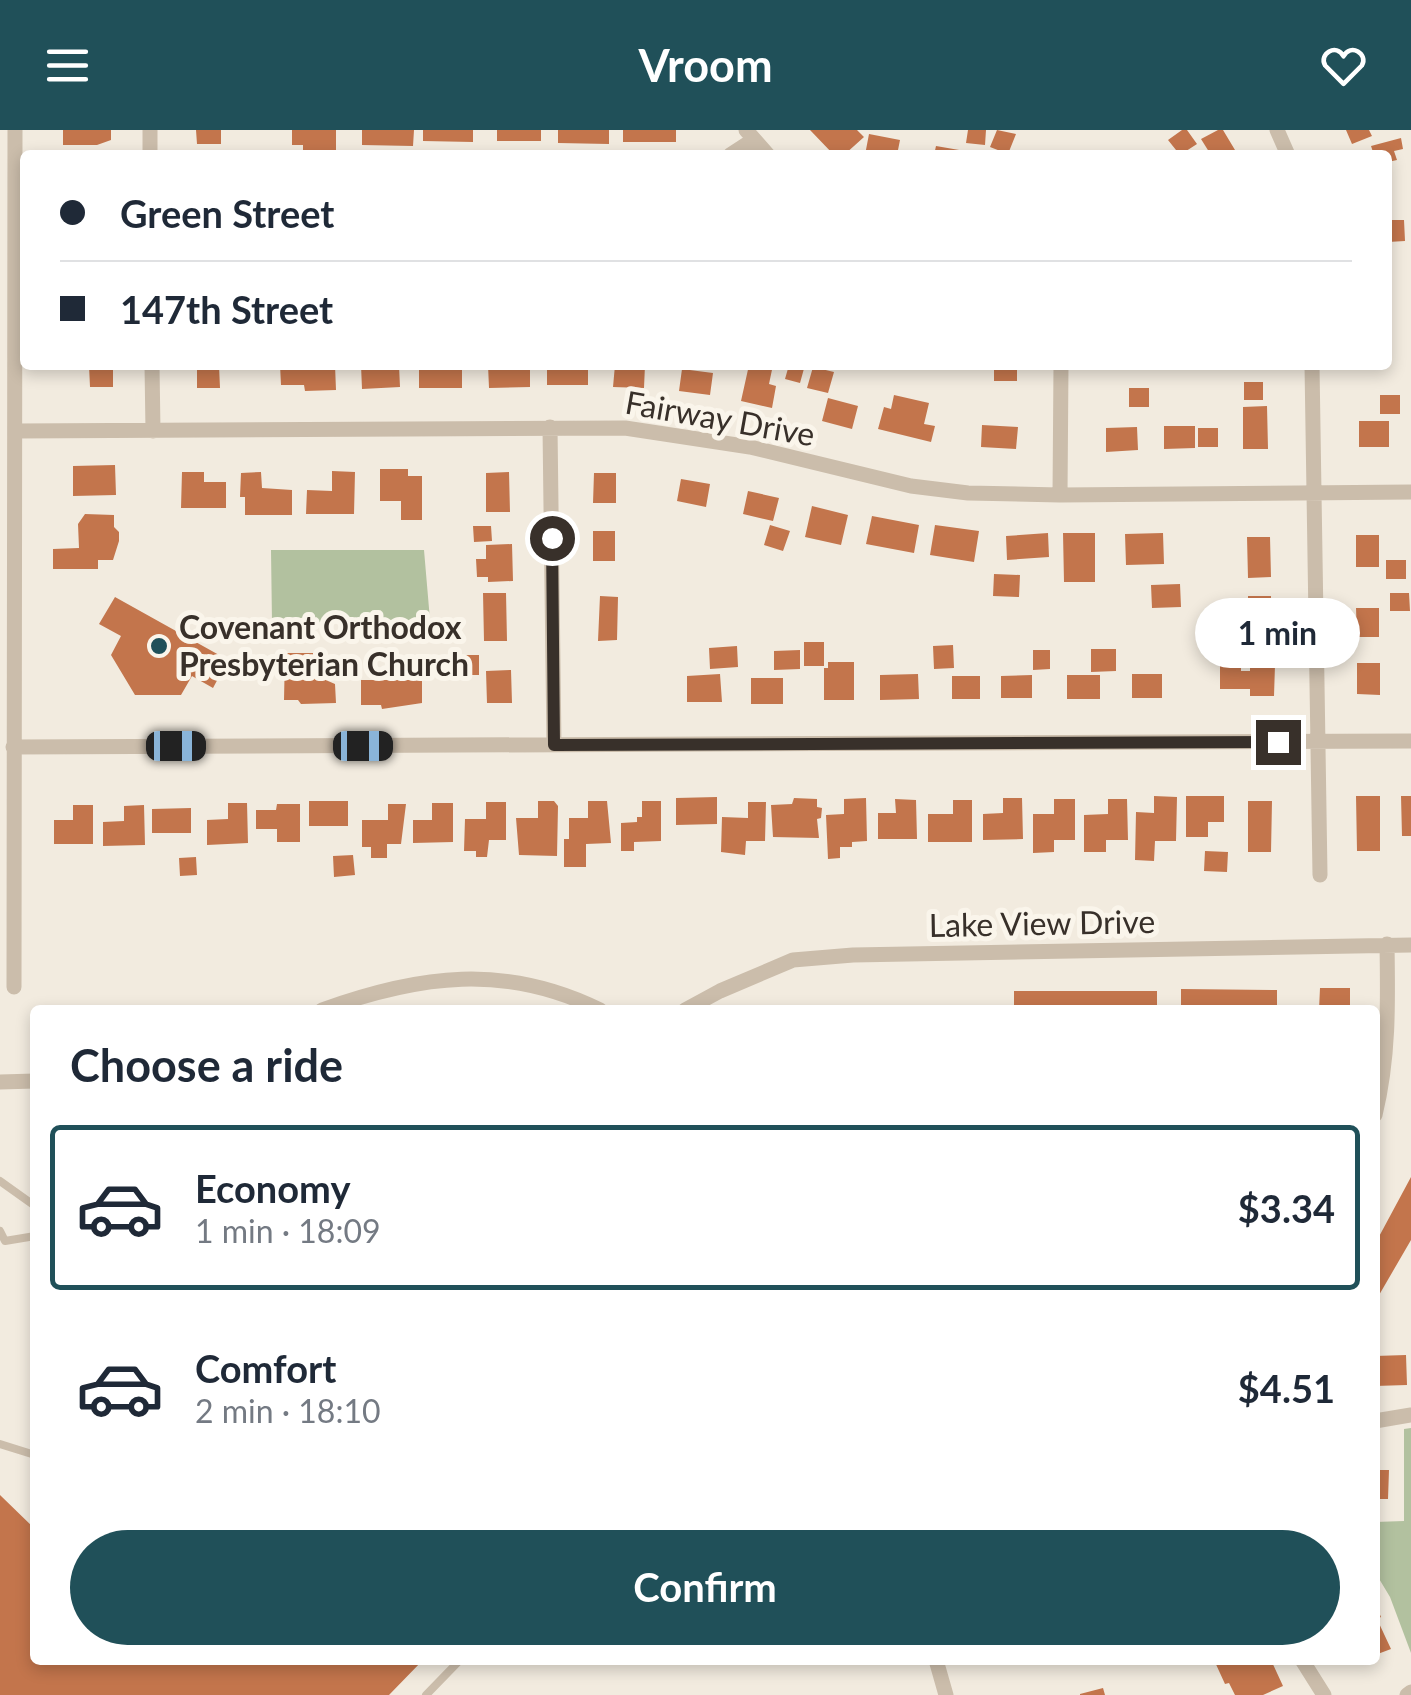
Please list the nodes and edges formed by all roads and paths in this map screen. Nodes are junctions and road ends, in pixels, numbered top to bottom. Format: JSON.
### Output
{"nodes":[{"id":1,"x":14,"y":130,"type":"edge"},
{"id":2,"x":152,"y":370,"type":"edge"},
{"id":3,"x":1061,"y":370,"type":"edge"},
{"id":4,"x":1312,"y":370,"type":"edge"},
{"id":5,"x":550,"y":427,"type":"junction"},
{"id":6,"x":152,"y":431,"type":"junction"},
{"id":7,"x":16,"y":432,"type":"junction"},
{"id":8,"x":1411,"y":492,"type":"edge"},
{"id":9,"x":1314,"y":493,"type":"junction"},
{"id":10,"x":1060,"y":496,"type":"junction"},
{"id":11,"x":1411,"y":741,"type":"edge"},
{"id":12,"x":1316,"y":742,"type":"junction"},
{"id":13,"x":554,"y":745,"type":"junction"},
{"id":14,"x":14,"y":747,"type":"junction"},
{"id":15,"x":1320,"y":875,"type":"dead end"},
{"id":16,"x":1388,"y":944,"type":"junction"},
{"id":17,"x":1411,"y":945,"type":"edge"},
{"id":18,"x":14,"y":988,"type":"dead end"},
{"id":19,"x":338,"y":1005,"type":"edge"},
{"id":20,"x":589,"y":1005,"type":"edge"},
{"id":21,"x":694,"y":1005,"type":"edge"},
{"id":22,"x":30,"y":1081,"type":"edge"},
{"id":23,"x":0,"y":1082,"type":"edge"},
{"id":24,"x":1380,"y":1094,"type":"edge"},
{"id":25,"x":0,"y":1181,"type":"edge"},
{"id":26,"x":30,"y":1202,"type":"edge"},
{"id":27,"x":0,"y":1231,"type":"edge"},
{"id":28,"x":30,"y":1237,"type":"edge"},
{"id":29,"x":1411,"y":1415,"type":"edge"},
{"id":30,"x":1380,"y":1421,"type":"edge"},
{"id":31,"x":0,"y":1444,"type":"edge"},
{"id":32,"x":30,"y":1453,"type":"edge"},
{"id":33,"x":455,"y":1665,"type":"edge"},
{"id":34,"x":937,"y":1665,"type":"edge"},
{"id":35,"x":1305,"y":1665,"type":"edge"},
{"id":36,"x":426,"y":1695,"type":"edge"},
{"id":37,"x":946,"y":1695,"type":"edge"},
{"id":38,"x":1322,"y":1695,"type":"edge"}],
"edges":[{"from":1,"to":7,"type":"street"},
{"from":2,"to":6,"type":"street"},
{"from":3,"to":10,"type":"street"},
{"from":4,"to":9,"type":"street"},
{"from":5,"to":6,"type":"street","name":"Fairway Drive"},
{"from":5,"to":10,"type":"street","name":"Fairway Drive"},
{"from":5,"to":13,"type":"street"},
{"from":6,"to":7,"type":"street","name":"Fairway Drive"},
{"from":7,"to":14,"type":"street"},
{"from":8,"to":9,"type":"street","name":"Fairway Drive"},
{"from":9,"to":10,"type":"street","name":"Fairway Drive"},
{"from":9,"to":12,"type":"street"},
{"from":11,"to":12,"type":"street"},
{"from":12,"to":13,"type":"street"},
{"from":12,"to":15,"type":"street"},
{"from":13,"to":14,"type":"street"},
{"from":14,"to":18,"type":"street"},
{"from":16,"to":17,"type":"street","name":"Lake View Drive"},
{"from":16,"to":21,"type":"street","name":"Lake View Drive"},
{"from":16,"to":24,"type":"street"},
{"from":19,"to":20,"type":"street"},
{"from":22,"to":23,"type":"street"},
{"from":25,"to":26,"type":"lane"},
{"from":27,"to":28,"type":"lane"},
{"from":29,"to":30,"type":"street"},
{"from":31,"to":32,"type":"lane"},
{"from":33,"to":36,"type":"lane"},
{"from":34,"to":37,"type":"street"},
{"from":35,"to":38,"type":"street"}]}
